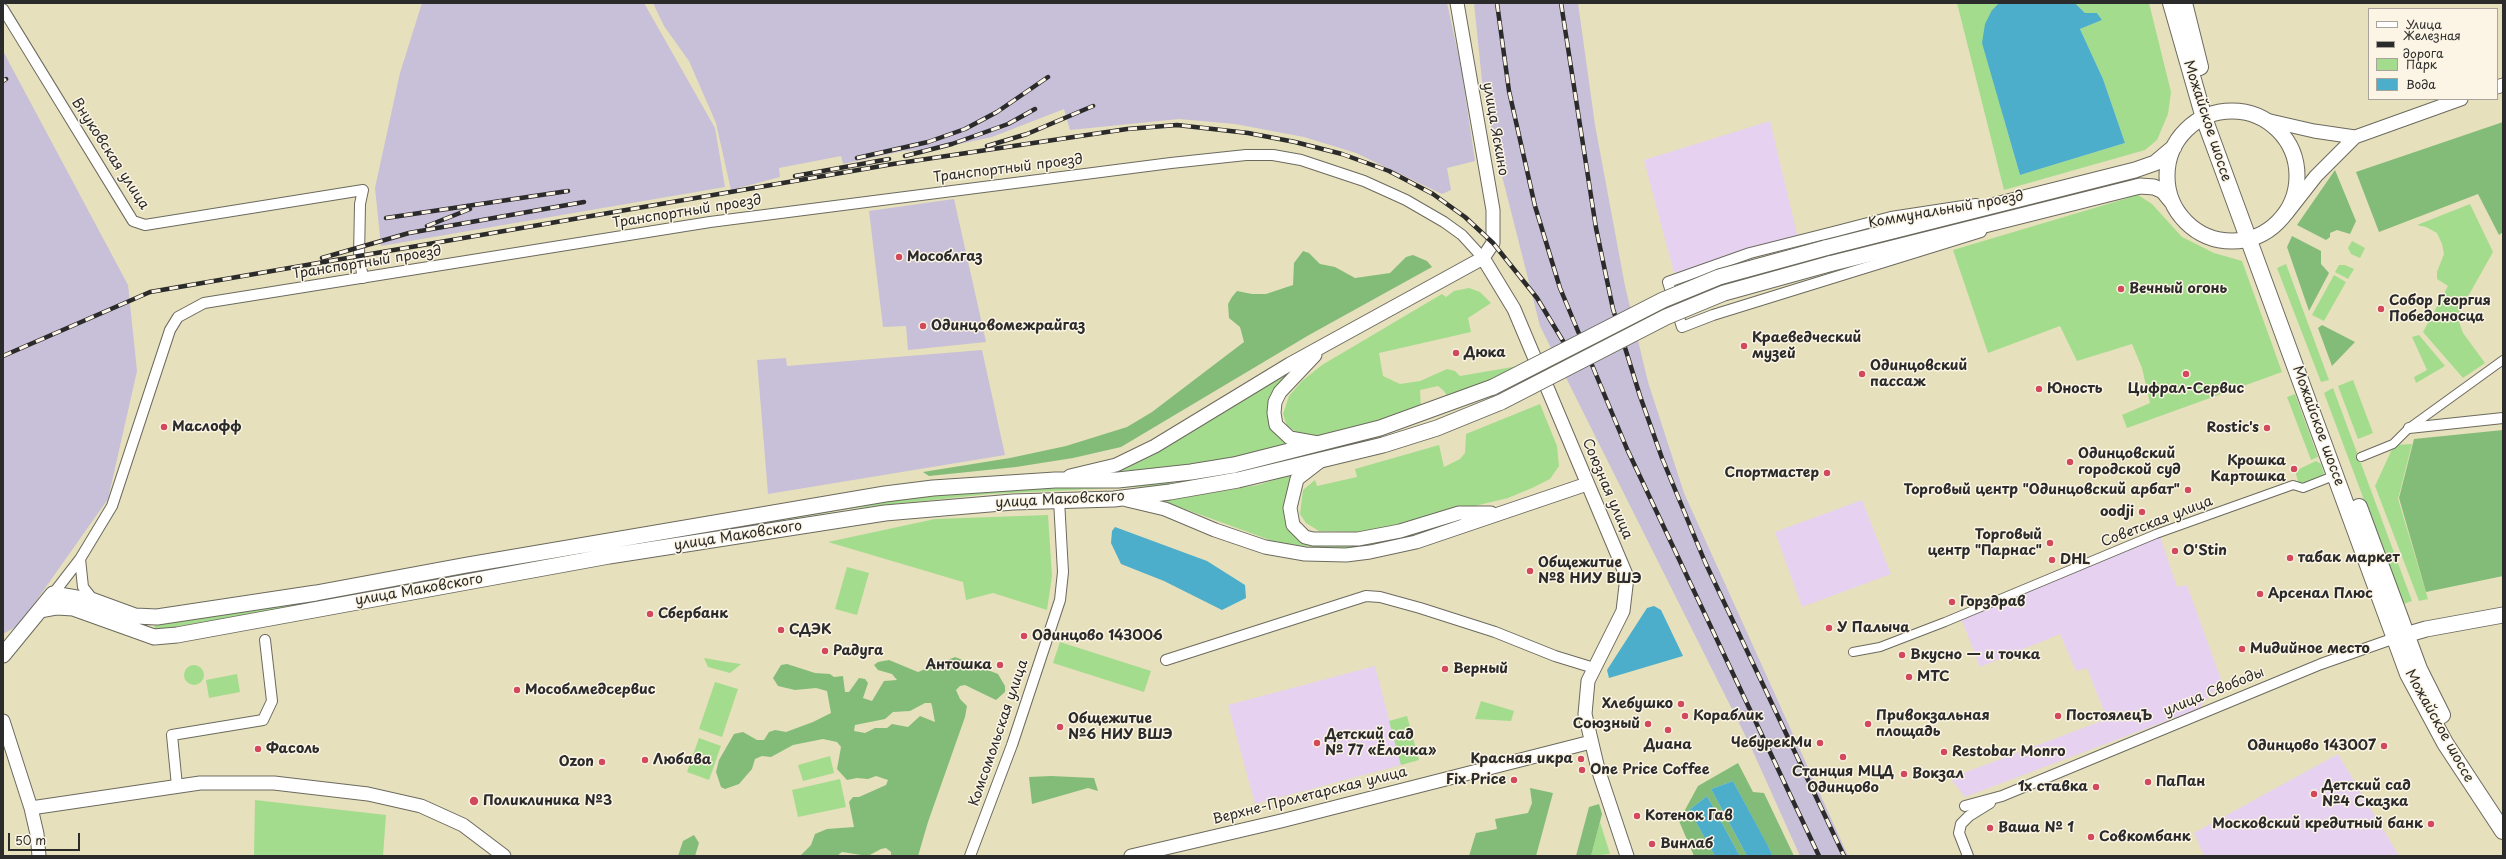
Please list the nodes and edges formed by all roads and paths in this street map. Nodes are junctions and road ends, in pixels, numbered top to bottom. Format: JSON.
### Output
{"nodes":[{"id":1,"x":1457,"y":3,"type":"edge"},
{"id":2,"x":2171,"y":3,"type":"edge"},
{"id":3,"x":2184,"y":3,"type":"edge"},
{"id":4,"x":3,"y":9,"type":"edge"},
{"id":5,"x":2458,"y":100,"type":"edge"},
{"id":6,"x":2209,"y":116,"type":"junction"},
{"id":7,"x":2266,"y":120,"type":"junction"},
{"id":8,"x":2355,"y":137,"type":"junction"},
{"id":9,"x":2174,"y":146,"type":"junction"},
{"id":10,"x":2058,"y":189,"type":"junction"},
{"id":11,"x":2002,"y":203,"type":"junction"},
{"id":12,"x":2173,"y":203,"type":"junction"},
{"id":13,"x":2062,"y":206,"type":"junction"},
{"id":14,"x":2287,"y":212,"type":"junction"},
{"id":15,"x":2028,"y":215,"type":"junction"},
{"id":16,"x":2006,"y":221,"type":"junction"},
{"id":17,"x":1977,"y":234,"type":"junction"},
{"id":18,"x":2253,"y":237,"type":"junction"},
{"id":19,"x":1483,"y":258,"type":"junction"},
{"id":20,"x":363,"y":278,"type":"junction"},
{"id":21,"x":1325,"y":346,"type":"junction"},
{"id":22,"x":2503,"y":360,"type":"edge"},
{"id":23,"x":2503,"y":418,"type":"edge"},
{"id":24,"x":2409,"y":428,"type":"junction"},
{"id":25,"x":1324,"y":443,"type":"junction"},
{"id":26,"x":2361,"y":457,"type":"dead end"},
{"id":27,"x":1325,"y":458,"type":"junction"},
{"id":28,"x":2336,"y":475,"type":"junction"},
{"id":29,"x":1054,"y":480,"type":"junction"},
{"id":30,"x":1587,"y":484,"type":"junction"},
{"id":31,"x":1114,"y":499,"type":"junction"},
{"id":32,"x":1059,"y":500,"type":"junction"},
{"id":33,"x":1501,"y":513,"type":"junction"},
{"id":34,"x":80,"y":559,"type":"junction"},
{"id":35,"x":53,"y":594,"type":"junction"},
{"id":36,"x":94,"y":601,"type":"junction"},
{"id":37,"x":41,"y":610,"type":"junction"},
{"id":38,"x":2503,"y":615,"type":"edge"},
{"id":39,"x":157,"y":617,"type":"junction"},
{"id":40,"x":154,"y":637,"type":"junction"},
{"id":41,"x":2401,"y":637,"type":"junction"},
{"id":42,"x":265,"y":640,"type":"dead end"},
{"id":43,"x":1853,"y":652,"type":"dead end"},
{"id":44,"x":3,"y":655,"type":"edge"},
{"id":45,"x":1166,"y":660,"type":"dead end"},
{"id":46,"x":1594,"y":668,"type":"junction"},
{"id":47,"x":3,"y":721,"type":"edge"},
{"id":48,"x":1591,"y":742,"type":"junction"},
{"id":49,"x":177,"y":786,"type":"junction"},
{"id":50,"x":31,"y":808,"type":"junction"},
{"id":51,"x":2503,"y":812,"type":"edge"},
{"id":52,"x":2503,"y":831,"type":"edge"},
{"id":53,"x":39,"y":856,"type":"edge"},
{"id":54,"x":504,"y":856,"type":"edge"},
{"id":55,"x":970,"y":856,"type":"edge"},
{"id":56,"x":1131,"y":856,"type":"edge"},
{"id":57,"x":1627,"y":856,"type":"edge"},
{"id":58,"x":1968,"y":856,"type":"edge"}],
"edges":[{"from":1,"to":19,"type":"street","name":"улица Яскино"},
{"from":2,"to":6,"type":"main road","name":"Можайское шоссе"},
{"from":3,"to":6,"type":"main road","name":"Можайское шоссе"},
{"from":4,"to":20,"type":"street","name":"Внуковская улица"},
{"from":5,"to":8,"type":"street"},
{"from":6,"to":7,"type":"main road"},
{"from":6,"to":9,"type":"main road","name":"Коммунальный проезд"},
{"from":6,"to":18,"type":"main road","name":"Можайское шоссе"},
{"from":7,"to":8,"type":"street"},
{"from":7,"to":14,"type":"main road"},
{"from":8,"to":14,"type":"street"},
{"from":9,"to":10,"type":"main road","name":"Коммунальный проезд"},
{"from":9,"to":12,"type":"main road"},
{"from":10,"to":11,"type":"main road","name":"Коммунальный проезд"},
{"from":10,"to":13,"type":"street"},
{"from":11,"to":16,"type":"street"},
{"from":11,"to":17,"type":"street","name":"Коммунальный проезд"},
{"from":11,"to":25,"type":"main road","name":"улица Маковского","bridge":true},
{"from":12,"to":13,"type":"main road","name":"Коммунальный проезд"},
{"from":12,"to":18,"type":"main road"},
{"from":13,"to":15,"type":"main road","name":"Коммунальный проезд"},
{"from":13,"to":17,"type":"street"},
{"from":14,"to":18,"type":"main road"},
{"from":15,"to":16,"type":"main road","name":"улица Маковского"},
{"from":15,"to":17,"type":"street","name":"Коммунальный проезд"},
{"from":16,"to":27,"type":"main road","name":"улица Маковского","bridge":true},
{"from":18,"to":28,"type":"main road","name":"Можайское шоссе"},
{"from":18,"to":41,"type":"main road","name":"Можайское шоссе"},
{"from":19,"to":20,"type":"street","name":"Транспортный проезд"},
{"from":19,"to":21,"type":"street"},
{"from":19,"to":30,"type":"street","name":"Союзная улица"},
{"from":20,"to":34,"type":"street","name":"Транспортный проезд"},
{"from":21,"to":25,"type":"street"},
{"from":21,"to":29,"type":"street"},
{"from":22,"to":24,"type":"street"},
{"from":23,"to":24,"type":"street"},
{"from":24,"to":26,"type":"street"},
{"from":25,"to":29,"type":"main road","name":"улица Маковского"},
{"from":27,"to":31,"type":"main road","name":"улица Маковского"},
{"from":27,"to":33,"type":"street"},
{"from":28,"to":41,"type":"main road","name":"Можайское шоссе"},
{"from":28,"to":43,"type":"street","name":"Советская улица"},
{"from":29,"to":39,"type":"main road","name":"улица Маковского"},
{"from":30,"to":33,"type":"street"},
{"from":30,"to":46,"type":"street","name":"Союзная улица"},
{"from":31,"to":32,"type":"main road","name":"улица Маковского"},
{"from":31,"to":33,"type":"street"},
{"from":32,"to":40,"type":"main road","name":"улица Маковского"},
{"from":32,"to":55,"type":"street","name":"Комсомольская улица"},
{"from":34,"to":35,"type":"street","name":"Транспортный проезд"},
{"from":34,"to":36,"type":"street"},
{"from":35,"to":36,"type":"main road","name":"улица Маковского"},
{"from":35,"to":37,"type":"main road"},
{"from":36,"to":39,"type":"main road","name":"улица Маковского"},
{"from":37,"to":40,"type":"main road","name":"улица Маковского"},
{"from":37,"to":44,"type":"main road"},
{"from":38,"to":41,"type":"main road"},
{"from":39,"to":40,"type":"street"},
{"from":41,"to":51,"type":"main road","name":"Можайское шоссе"},
{"from":41,"to":52,"type":"main road","name":"Можайское шоссе"},
{"from":41,"to":58,"type":"street","name":"улица Свободы"},
{"from":42,"to":49,"type":"street"},
{"from":45,"to":46,"type":"street"},
{"from":46,"to":48,"type":"street","name":"Союзная улица"},
{"from":47,"to":50,"type":"street"},
{"from":48,"to":56,"type":"street","name":"Верхне-Пролетарская улица"},
{"from":48,"to":57,"type":"street","name":"Союзная улица"},
{"from":49,"to":50,"type":"street"},
{"from":49,"to":54,"type":"street"},
{"from":50,"to":53,"type":"street"}]}
